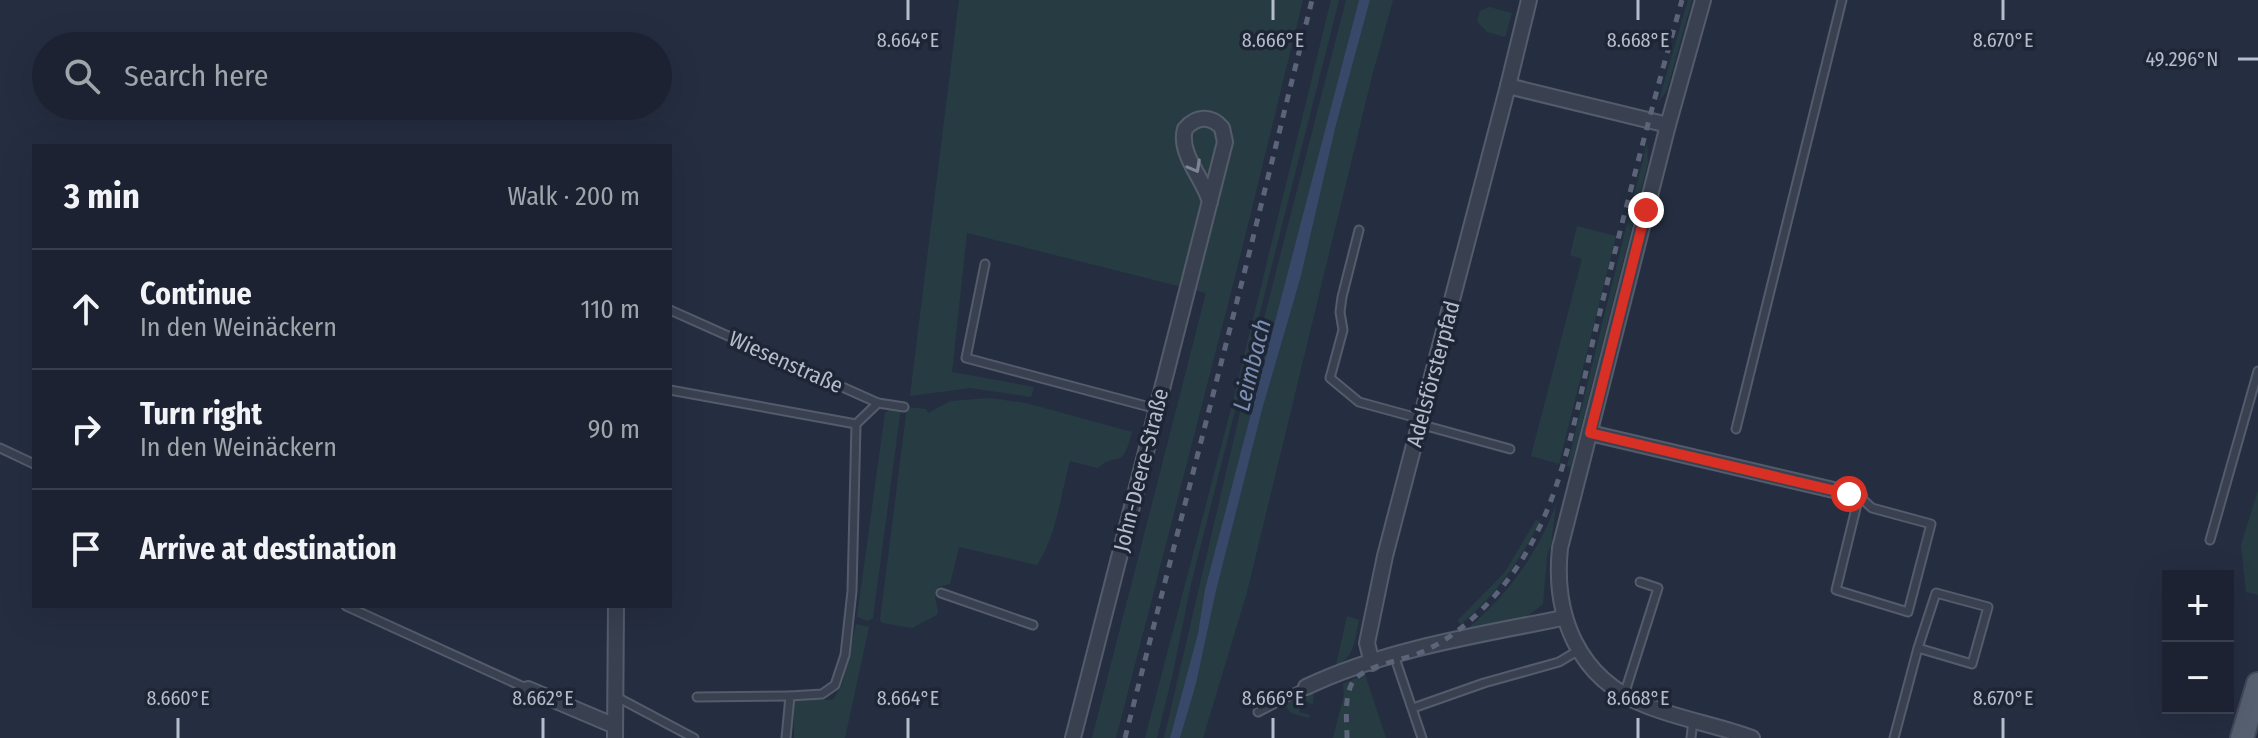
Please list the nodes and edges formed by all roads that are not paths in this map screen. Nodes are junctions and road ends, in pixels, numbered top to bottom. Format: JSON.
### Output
{"nodes":[{"id":1,"x":1529,"y":0,"type":"edge"},
{"id":2,"x":1703,"y":0,"type":"edge"},
{"id":3,"x":1842,"y":0,"type":"edge"},
{"id":4,"x":1508,"y":86,"type":"junction"},
{"id":5,"x":1668,"y":125,"type":"junction"},
{"id":6,"x":1210,"y":202,"type":"junction"},
{"id":7,"x":1359,"y":230,"type":"dead end"},
{"id":8,"x":985,"y":264,"type":"dead end"},
{"id":9,"x":672,"y":311,"type":"edge"},
{"id":10,"x":2258,"y":371,"type":"edge"},
{"id":11,"x":672,"y":390,"type":"edge"},
{"id":12,"x":878,"y":403,"type":"junction"},
{"id":13,"x":904,"y":407,"type":"dead end"},
{"id":14,"x":1157,"y":409,"type":"junction"},
{"id":15,"x":1420,"y":422,"type":"junction"},
{"id":16,"x":856,"y":424,"type":"junction"},
{"id":17,"x":1736,"y":429,"type":"dead end"},
{"id":18,"x":1590,"y":433,"type":"junction"},
{"id":19,"x":0,"y":448,"type":"edge"},
{"id":20,"x":1510,"y":449,"type":"dead end"},
{"id":21,"x":32,"y":463,"type":"edge"},
{"id":22,"x":1859,"y":496,"type":"junction"},
{"id":23,"x":2210,"y":540,"type":"dead end"},
{"id":24,"x":1640,"y":582,"type":"dead end"},
{"id":25,"x":941,"y":593,"type":"dead end"},
{"id":26,"x":350,"y":608,"type":"edge"},
{"id":27,"x":616,"y":608,"type":"edge"},
{"id":28,"x":1563,"y":618,"type":"junction"},
{"id":29,"x":1033,"y":625,"type":"dead end"},
{"id":30,"x":1918,"y":648,"type":"junction"},
{"id":31,"x":1579,"y":650,"type":"junction"},
{"id":32,"x":1394,"y":655,"type":"junction"},
{"id":33,"x":1372,"y":663,"type":"junction"},
{"id":34,"x":2258,"y":684,"type":"edge"},
{"id":35,"x":1306,"y":687,"type":"joint"},
{"id":36,"x":528,"y":689,"type":"joint"},
{"id":37,"x":1624,"y":695,"type":"junction"},
{"id":38,"x":615,"y":696,"type":"junction"},
{"id":39,"x":790,"y":696,"type":"junction"},
{"id":40,"x":697,"y":697,"type":"dead end"},
{"id":41,"x":1413,"y":708,"type":"junction"},
{"id":42,"x":1258,"y":712,"type":"dead end"},
{"id":43,"x":1693,"y":720,"type":"junction"},
{"id":44,"x":615,"y":732,"type":"edge"},
{"id":45,"x":694,"y":738,"type":"edge"},
{"id":46,"x":786,"y":738,"type":"edge"},
{"id":47,"x":1073,"y":738,"type":"edge"},
{"id":48,"x":1422,"y":738,"type":"edge"},
{"id":49,"x":1691,"y":738,"type":"edge"},
{"id":50,"x":1752,"y":738,"type":"edge"},
{"id":51,"x":1894,"y":738,"type":"edge"},
{"id":52,"x":2242,"y":738,"type":"edge"}],
"edges":[{"from":1,"to":4,"type":"street","name":"Adelsförsterpfad"},
{"from":2,"to":5,"type":"street"},
{"from":3,"to":17,"type":"lane"},
{"from":4,"to":5,"type":"street"},
{"from":4,"to":15,"type":"street","name":"Adelsförsterpfad"},
{"from":5,"to":18,"type":"street"},
{"from":6,"to":6,"type":"street","name":"John-Deere-Straße","one_way":true},
{"from":6,"to":14,"type":"street","name":"John-Deere-Straße"},
{"from":7,"to":15,"type":"lane"},
{"from":8,"to":14,"type":"lane"},
{"from":9,"to":12,"type":"lane","name":"Wiesenstraße"},
{"from":10,"to":23,"type":"lane"},
{"from":11,"to":16,"type":"lane"},
{"from":12,"to":13,"type":"lane","name":"Wiesenstraße"},
{"from":12,"to":16,"type":"lane"},
{"from":14,"to":47,"type":"street","name":"John-Deere-Straße"},
{"from":15,"to":20,"type":"lane"},
{"from":15,"to":33,"type":"street","name":"Adelsförsterpfad"},
{"from":16,"to":39,"type":"lane"},
{"from":18,"to":22,"type":"street"},
{"from":18,"to":28,"type":"street"},
{"from":19,"to":21,"type":"lane"},
{"from":22,"to":22,"type":"lane"},
{"from":24,"to":37,"type":"lane"},
{"from":25,"to":29,"type":"lane"},
{"from":26,"to":36,"type":"lane"},
{"from":27,"to":38,"type":"street"},
{"from":28,"to":31,"type":"street"},
{"from":28,"to":32,"type":"street"},
{"from":30,"to":30,"type":"lane"},
{"from":30,"to":51,"type":"lane"},
{"from":31,"to":37,"type":"street"},
{"from":31,"to":41,"type":"lane"},
{"from":32,"to":33,"type":"street"},
{"from":32,"to":41,"type":"lane"},
{"from":33,"to":35,"type":"street"},
{"from":34,"to":52,"type":"main road"},
{"from":35,"to":42,"type":"lane"},
{"from":36,"to":44,"type":"street"},
{"from":37,"to":43,"type":"street"},
{"from":38,"to":44,"type":"street"},
{"from":38,"to":45,"type":"lane"},
{"from":39,"to":40,"type":"lane"},
{"from":39,"to":46,"type":"lane"},
{"from":41,"to":48,"type":"lane"},
{"from":43,"to":49,"type":"lane"},
{"from":43,"to":50,"type":"street"}]}
